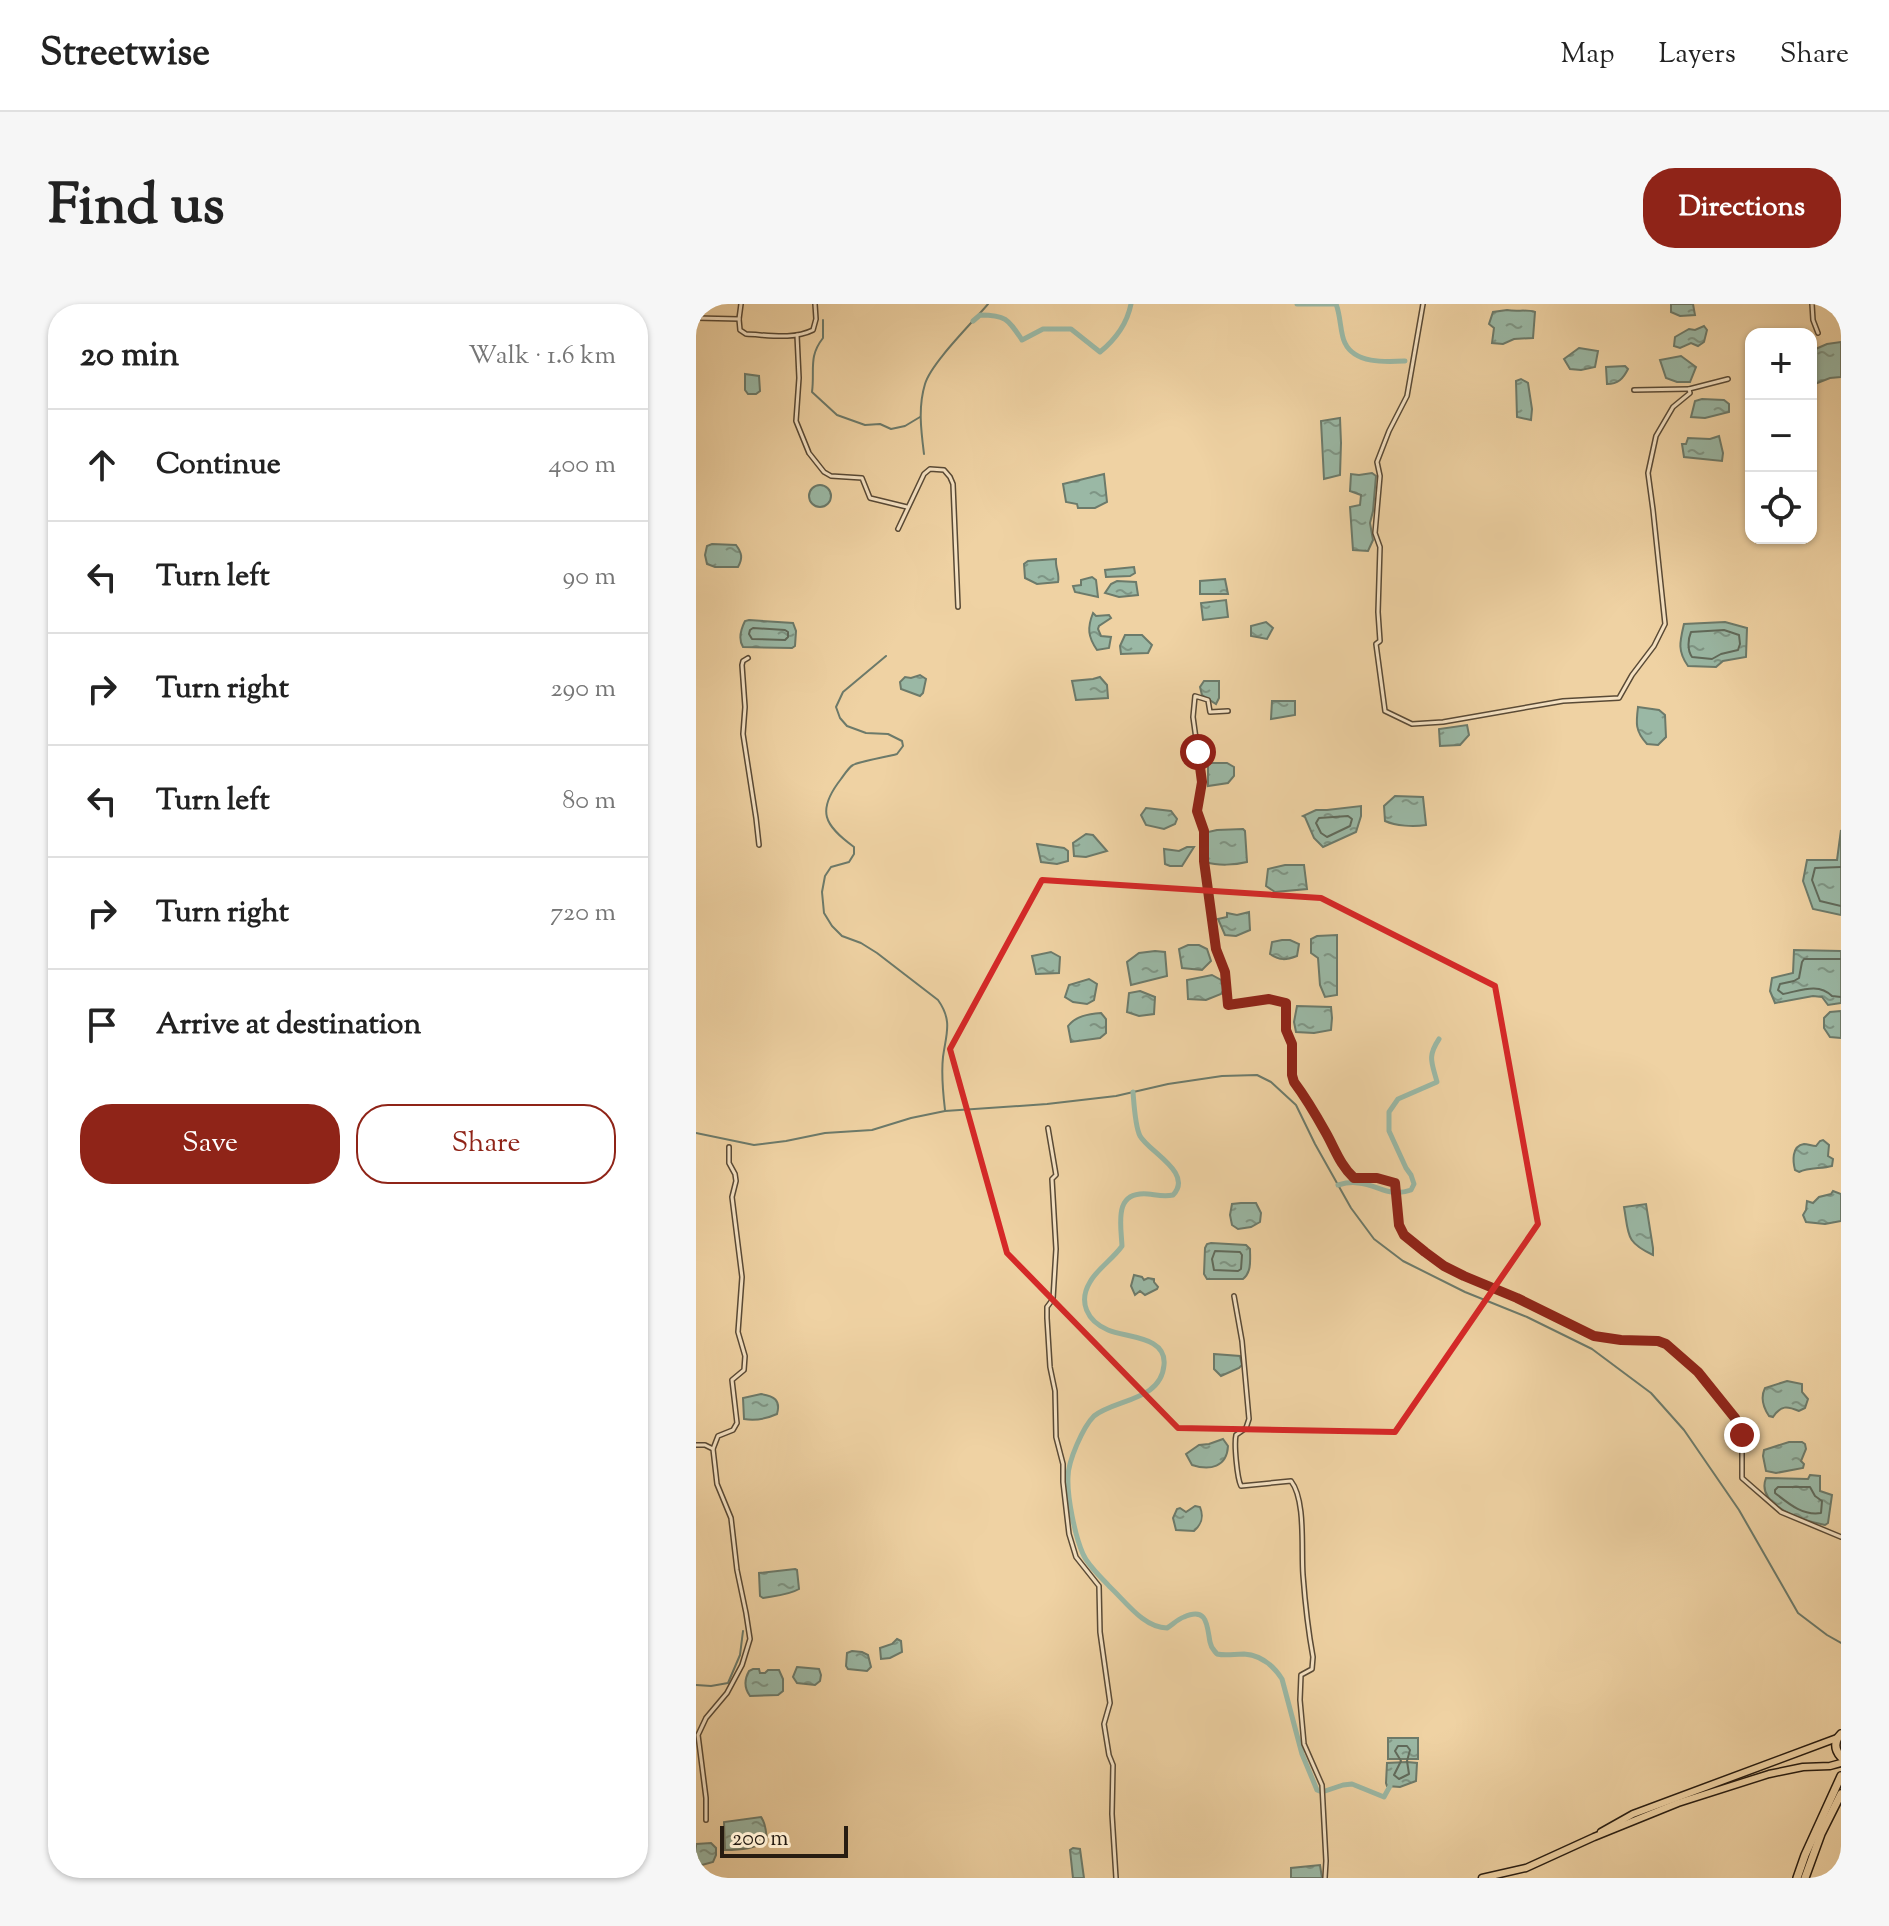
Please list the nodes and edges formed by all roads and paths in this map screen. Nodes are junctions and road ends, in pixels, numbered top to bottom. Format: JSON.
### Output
{"nodes":[{"id":1,"x":741,"y":304,"type":"edge"},
{"id":2,"x":815,"y":304,"type":"edge"},
{"id":3,"x":1423,"y":304,"type":"edge"},
{"id":4,"x":1812,"y":304,"type":"edge"},
{"id":5,"x":696,"y":318,"type":"edge"},
{"id":6,"x":739,"y":319,"type":"junction"},
{"id":7,"x":1818,"y":333,"type":"dead end"},
{"id":8,"x":797,"y":335,"type":"junction"},
{"id":9,"x":1728,"y":379,"type":"dead end"},
{"id":10,"x":1689,"y":389,"type":"junction"},
{"id":11,"x":1634,"y":390,"type":"dead end"},
{"id":12,"x":907,"y":507,"type":"junction"},
{"id":13,"x":898,"y":529,"type":"dead end"},
{"id":14,"x":958,"y":607,"type":"dead end"},
{"id":15,"x":748,"y":658,"type":"dead end"},
{"id":16,"x":1228,"y":711,"type":"dead end"},
{"id":17,"x":759,"y":845,"type":"dead end"},
{"id":18,"x":1048,"y":1128,"type":"dead end"},
{"id":19,"x":729,"y":1147,"type":"dead end"},
{"id":20,"x":1234,"y":1296,"type":"dead end"},
{"id":21,"x":696,"y":1445,"type":"edge"},
{"id":22,"x":713,"y":1449,"type":"junction"},
{"id":23,"x":1841,"y":1537,"type":"edge"},
{"id":24,"x":1839,"y":1736,"type":"edge"},
{"id":25,"x":1841,"y":1760,"type":"edge"},
{"id":26,"x":1841,"y":1776,"type":"edge"},
{"id":27,"x":1841,"y":1794,"type":"edge"},
{"id":28,"x":706,"y":1820,"type":"dead end"},
{"id":29,"x":1594,"y":1837,"type":"junction"},
{"id":30,"x":1116,"y":1878,"type":"edge"},
{"id":31,"x":1325,"y":1878,"type":"edge"},
{"id":32,"x":1482,"y":1878,"type":"edge"},
{"id":33,"x":1797,"y":1878,"type":"edge"},
{"id":34,"x":1805,"y":1878,"type":"edge"}],
"edges":[{"from":1,"to":6,"type":"street"},
{"from":2,"to":8,"type":"street"},
{"from":3,"to":10,"type":"street"},
{"from":4,"to":7,"type":"street"},
{"from":5,"to":6,"type":"street"},
{"from":6,"to":8,"type":"street"},
{"from":8,"to":12,"type":"street"},
{"from":9,"to":10,"type":"street"},
{"from":10,"to":11,"type":"street"},
{"from":12,"to":13,"type":"street"},
{"from":12,"to":14,"type":"street"},
{"from":15,"to":17,"type":"street"},
{"from":16,"to":23,"type":"street"},
{"from":18,"to":30,"type":"street"},
{"from":19,"to":22,"type":"street"},
{"from":20,"to":31,"type":"street"},
{"from":21,"to":22,"type":"street"},
{"from":22,"to":28,"type":"street"},
{"from":24,"to":25,"type":"highway"},
{"from":24,"to":29,"type":"main road"},
{"from":25,"to":29,"type":"main road"},
{"from":26,"to":33,"type":"highway"},
{"from":27,"to":34,"type":"highway"},
{"from":29,"to":32,"type":"main road"}]}
